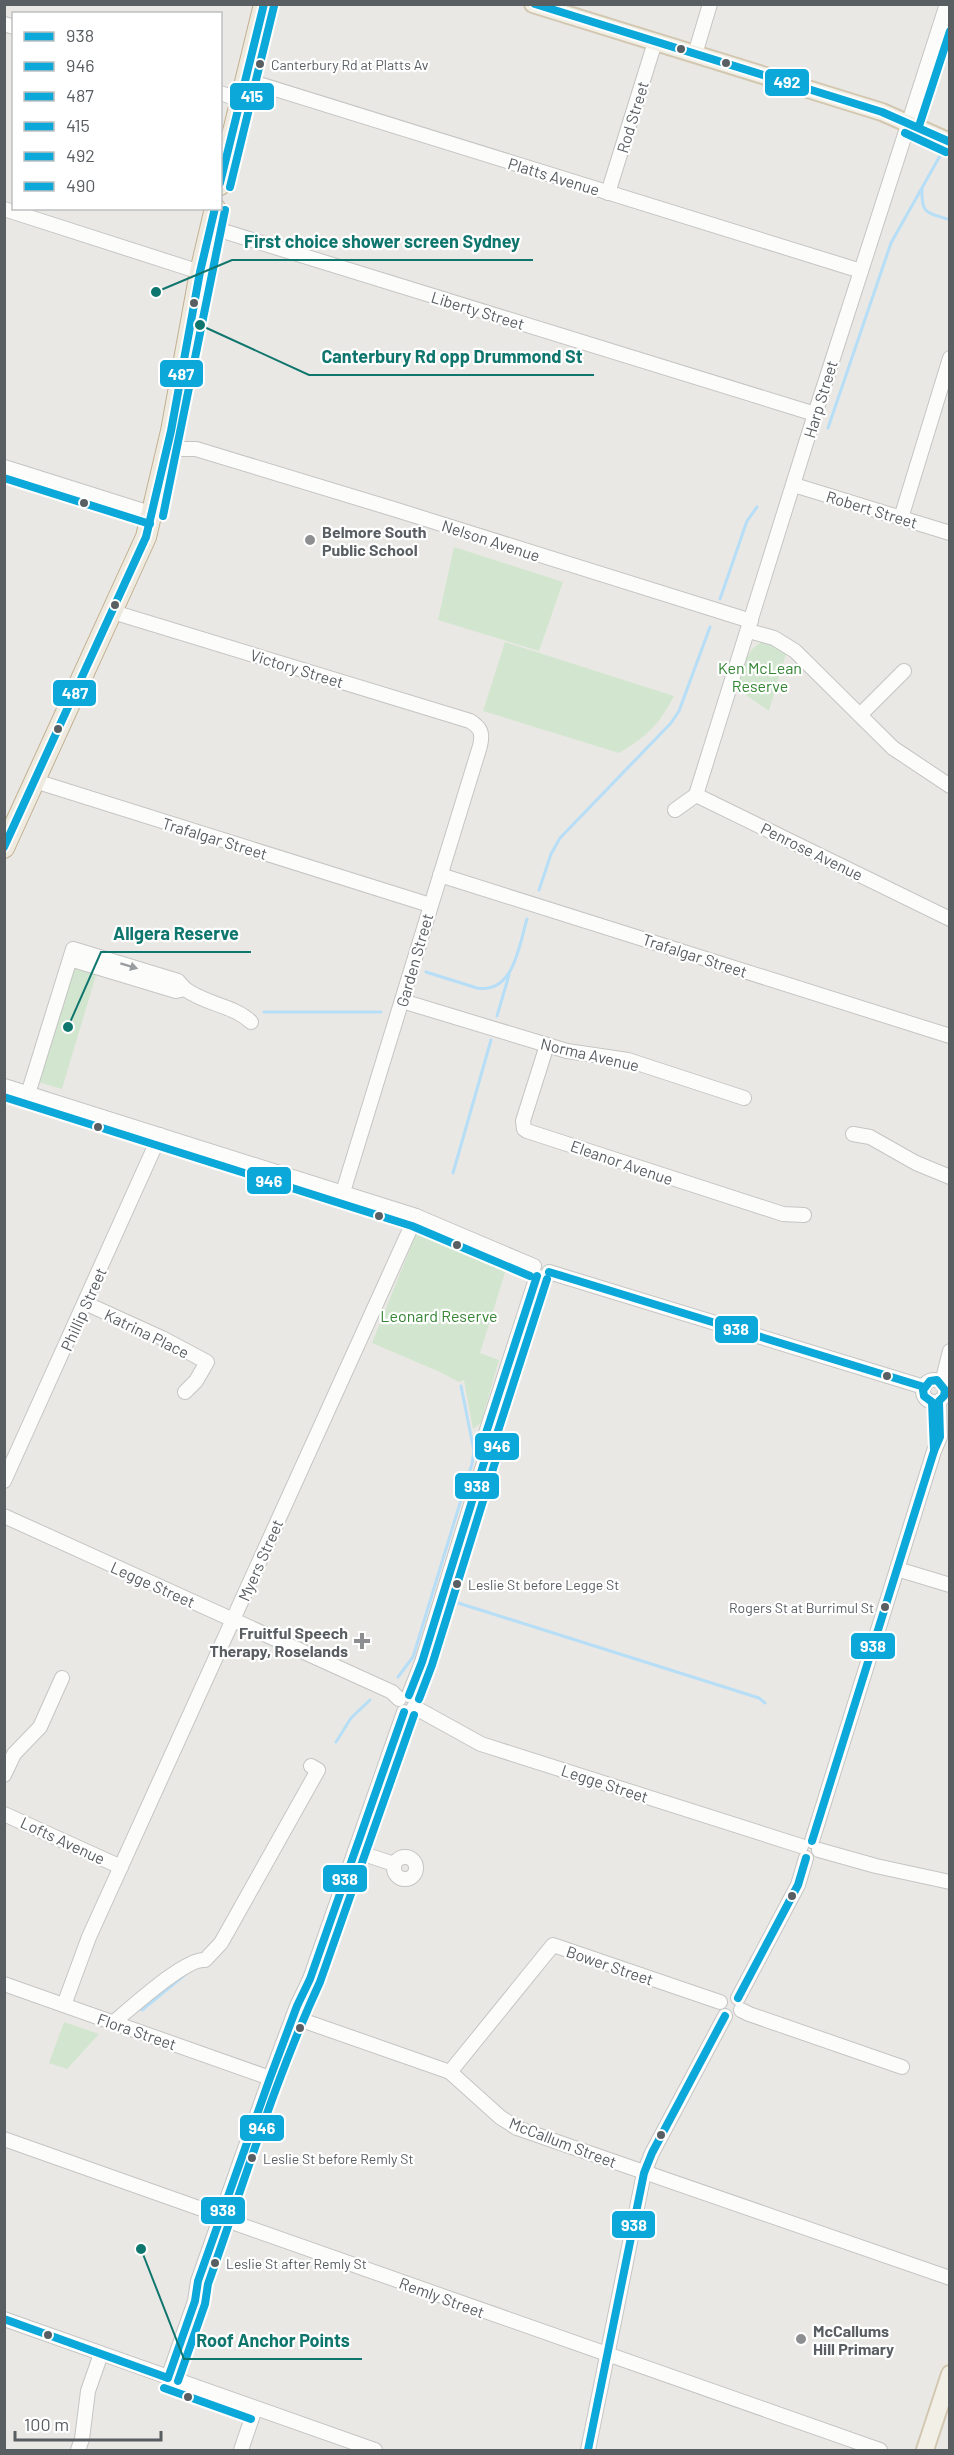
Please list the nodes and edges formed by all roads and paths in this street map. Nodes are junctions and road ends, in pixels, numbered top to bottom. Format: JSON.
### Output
{"nodes":[{"id":1,"x":264,"y":4,"type":"edge"},
{"id":2,"x":533,"y":4,"type":"edge"},
{"id":3,"x":710,"y":4,"type":"edge"},
{"id":4,"x":947,"y":4,"type":"edge"},
{"id":5,"x":655,"y":42,"type":"junction"},
{"id":6,"x":695,"y":54,"type":"junction"},
{"id":7,"x":246,"y":80,"type":"junction"},
{"id":8,"x":222,"y":94,"type":"edge"},
{"id":9,"x":241,"y":100,"type":"junction"},
{"id":10,"x":909,"y":123,"type":"junction"},
{"id":11,"x":950,"y":142,"type":"edge"},
{"id":12,"x":222,"y":177,"type":"edge"},
{"id":13,"x":608,"y":193,"type":"junction"},
{"id":14,"x":4,"y":209,"type":"edge"},
{"id":15,"x":213,"y":218,"type":"edge"},
{"id":16,"x":200,"y":272,"type":"junction"},
{"id":17,"x":861,"y":272,"type":"junction"},
{"id":18,"x":950,"y":358,"type":"edge"},
{"id":19,"x":815,"y":414,"type":"junction"},
{"id":20,"x":171,"y":431,"type":"junction"},
{"id":21,"x":196,"y":449,"type":"junction"},
{"id":22,"x":166,"y":452,"type":"junction"},
{"id":23,"x":4,"y":467,"type":"edge"},
{"id":24,"x":794,"y":485,"type":"junction"},
{"id":25,"x":153,"y":514,"type":"junction"},
{"id":26,"x":901,"y":518,"type":"junction"},
{"id":27,"x":950,"y":532,"type":"edge"},
{"id":28,"x":114,"y":612,"type":"junction"},
{"id":29,"x":750,"y":626,"type":"junction"},
{"id":30,"x":904,"y":671,"type":"dead end"},
{"id":31,"x":860,"y":715,"type":"junction"},
{"id":32,"x":479,"y":728,"type":"joint"},
{"id":33,"x":35,"y":781,"type":"junction"},
{"id":34,"x":950,"y":786,"type":"edge"},
{"id":35,"x":696,"y":795,"type":"junction"},
{"id":36,"x":675,"y":810,"type":"dead end"},
{"id":37,"x":4,"y":848,"type":"edge"},
{"id":38,"x":440,"y":875,"type":"junction"},
{"id":39,"x":430,"y":905,"type":"junction"},
{"id":40,"x":950,"y":919,"type":"edge"},
{"id":41,"x":402,"y":1000,"type":"junction"},
{"id":42,"x":251,"y":1022,"type":"dead end"},
{"id":43,"x":950,"y":1036,"type":"edge"},
{"id":44,"x":547,"y":1045,"type":"junction"},
{"id":45,"x":4,"y":1086,"type":"edge"},
{"id":46,"x":28,"y":1094,"type":"junction"},
{"id":47,"x":744,"y":1098,"type":"dead end"},
{"id":48,"x":853,"y":1134,"type":"dead end"},
{"id":49,"x":160,"y":1135,"type":"junction"},
{"id":50,"x":950,"y":1177,"type":"edge"},
{"id":51,"x":343,"y":1192,"type":"junction"},
{"id":52,"x":804,"y":1215,"type":"dead end"},
{"id":53,"x":416,"y":1216,"type":"junction"},
{"id":54,"x":540,"y":1272,"type":"junction"},
{"id":55,"x":85,"y":1303,"type":"junction"},
{"id":56,"x":950,"y":1351,"type":"edge"},
{"id":57,"x":185,"y":1392,"type":"dead end"},
{"id":58,"x":944,"y":1397,"type":"edge"},
{"id":59,"x":934,"y":1451,"type":"junction"},
{"id":60,"x":4,"y":1481,"type":"edge"},
{"id":61,"x":4,"y":1516,"type":"edge"},
{"id":62,"x":897,"y":1569,"type":"junction"},
{"id":63,"x":950,"y":1585,"type":"edge"},
{"id":64,"x":233,"y":1620,"type":"junction"},
{"id":65,"x":62,"y":1678,"type":"dead end"},
{"id":66,"x":407,"y":1703,"type":"junction"},
{"id":67,"x":311,"y":1766,"type":"dead end"},
{"id":68,"x":4,"y":1775,"type":"edge"},
{"id":69,"x":4,"y":1814,"type":"edge"},
{"id":70,"x":810,"y":1849,"type":"junction"},
{"id":71,"x":355,"y":1851,"type":"junction"},
{"id":72,"x":394,"y":1864,"type":"dead end"},
{"id":73,"x":121,"y":1867,"type":"junction"},
{"id":74,"x":949,"y":1880,"type":"edge"},
{"id":75,"x":4,"y":1984,"type":"edge"},
{"id":76,"x":720,"y":2002,"type":"junction"},
{"id":77,"x":739,"y":2004,"type":"junction"},
{"id":78,"x":64,"y":2005,"type":"junction"},
{"id":79,"x":725,"y":2016,"type":"junction"},
{"id":80,"x":293,"y":2017,"type":"junction"},
{"id":81,"x":114,"y":2022,"type":"junction"},
{"id":82,"x":902,"y":2067,"type":"dead end"},
{"id":83,"x":450,"y":2072,"type":"junction"},
{"id":84,"x":270,"y":2078,"type":"junction"},
{"id":85,"x":4,"y":2139,"type":"edge"},
{"id":86,"x":644,"y":2173,"type":"junction"},
{"id":87,"x":221,"y":2217,"type":"junction"},
{"id":88,"x":950,"y":2278,"type":"edge"},
{"id":89,"x":4,"y":2319,"type":"edge"},
{"id":90,"x":101,"y":2354,"type":"junction"},
{"id":91,"x":607,"y":2355,"type":"junction"},
{"id":92,"x":950,"y":2374,"type":"edge"},
{"id":93,"x":168,"y":2378,"type":"junction"},
{"id":94,"x":255,"y":2409,"type":"junction"},
{"id":95,"x":78,"y":2451,"type":"edge"},
{"id":96,"x":241,"y":2451,"type":"edge"},
{"id":97,"x":375,"y":2451,"type":"edge"},
{"id":98,"x":588,"y":2451,"type":"edge"},
{"id":99,"x":880,"y":2451,"type":"edge"},
{"id":100,"x":925,"y":2451,"type":"edge"}],
"edges":[{"from":1,"to":7,"type":"highway"},
{"from":2,"to":5,"type":"main road"},
{"from":3,"to":6,"type":"street"},
{"from":4,"to":10,"type":"street","name":"Harp Street"},
{"from":5,"to":6,"type":"main road"},
{"from":5,"to":13,"type":"street","name":"Rod Street"},
{"from":6,"to":10,"type":"main road"},
{"from":7,"to":9,"type":"highway"},
{"from":7,"to":13,"type":"street","name":"Platts Avenue"},
{"from":8,"to":9,"type":"street"},
{"from":9,"to":12,"type":"highway"},
{"from":10,"to":11,"type":"main road"},
{"from":10,"to":17,"type":"street","name":"Harp Street"},
{"from":13,"to":17,"type":"street","name":"Platts Avenue"},
{"from":14,"to":16,"type":"street"},
{"from":15,"to":16,"type":"highway"},
{"from":15,"to":19,"type":"street","name":"Liberty Street"},
{"from":16,"to":20,"type":"highway"},
{"from":17,"to":19,"type":"street","name":"Harp Street"},
{"from":18,"to":26,"type":"street"},
{"from":19,"to":24,"type":"street","name":"Harp Street"},
{"from":20,"to":21,"type":"street","name":"Nelson Avenue"},
{"from":20,"to":22,"type":"highway"},
{"from":21,"to":22,"type":"street","name":"Nelson Avenue"},
{"from":21,"to":29,"type":"street","name":"Nelson Avenue"},
{"from":22,"to":25,"type":"highway"},
{"from":23,"to":25,"type":"street"},
{"from":24,"to":26,"type":"street","name":"Robert Street"},
{"from":24,"to":29,"type":"street","name":"Harp Street"},
{"from":25,"to":28,"type":"highway"},
{"from":26,"to":27,"type":"street","name":"Robert Street"},
{"from":28,"to":32,"type":"street","name":"Victory Street"},
{"from":28,"to":33,"type":"highway"},
{"from":29,"to":31,"type":"street","name":"Nelson Avenue"},
{"from":29,"to":35,"type":"street","name":"Harp Street"},
{"from":30,"to":31,"type":"street"},
{"from":31,"to":34,"type":"street","name":"Nelson Avenue"},
{"from":32,"to":38,"type":"street","name":"Garden Street"},
{"from":33,"to":37,"type":"highway"},
{"from":33,"to":39,"type":"street","name":"Trafalgar Street"},
{"from":35,"to":36,"type":"street"},
{"from":35,"to":40,"type":"street","name":"Penrose Avenue"},
{"from":38,"to":39,"type":"street","name":"Garden Street"},
{"from":38,"to":43,"type":"street","name":"Trafalgar Street"},
{"from":39,"to":41,"type":"street","name":"Garden Street"},
{"from":41,"to":44,"type":"street","name":"Norma Avenue"},
{"from":41,"to":51,"type":"street","name":"Garden Street"},
{"from":42,"to":46,"type":"street"},
{"from":44,"to":47,"type":"street","name":"Norma Avenue"},
{"from":44,"to":52,"type":"street","name":"Eleanor Avenue"},
{"from":45,"to":46,"type":"street"},
{"from":46,"to":49,"type":"street"},
{"from":48,"to":50,"type":"street"},
{"from":49,"to":51,"type":"street"},
{"from":49,"to":55,"type":"street","name":"Phillip Street"},
{"from":51,"to":53,"type":"street"},
{"from":53,"to":54,"type":"street"},
{"from":53,"to":64,"type":"street","name":"Myers Street"},
{"from":54,"to":58,"type":"street"},
{"from":54,"to":66,"type":"street"},
{"from":55,"to":57,"type":"street","name":"Katrina Place"},
{"from":55,"to":60,"type":"street","name":"Phillip Street"},
{"from":56,"to":58,"type":"street"},
{"from":58,"to":59,"type":"street"},
{"from":58,"to":59,"type":"street"},
{"from":59,"to":62,"type":"street"},
{"from":61,"to":64,"type":"street","name":"Legge Street"},
{"from":62,"to":63,"type":"street"},
{"from":62,"to":70,"type":"street"},
{"from":64,"to":66,"type":"street","name":"Legge Street"},
{"from":64,"to":73,"type":"street","name":"Myers Street"},
{"from":65,"to":68,"type":"street"},
{"from":66,"to":70,"type":"street","name":"Legge Street"},
{"from":66,"to":71,"type":"street"},
{"from":67,"to":81,"type":"street"},
{"from":69,"to":73,"type":"street","name":"Lofts Avenue"},
{"from":70,"to":74,"type":"street","name":"Legge Street"},
{"from":70,"to":77,"type":"street"},
{"from":71,"to":72,"type":"street"},
{"from":71,"to":80,"type":"street"},
{"from":73,"to":78,"type":"street","name":"Myers Street"},
{"from":75,"to":78,"type":"street","name":"Flora Street"},
{"from":76,"to":77,"type":"street"},
{"from":76,"to":79,"type":"street"},
{"from":76,"to":83,"type":"street","name":"Bower Street"},
{"from":77,"to":79,"type":"street"},
{"from":77,"to":82,"type":"street"},
{"from":78,"to":81,"type":"street","name":"Flora Street"},
{"from":79,"to":86,"type":"street"},
{"from":80,"to":83,"type":"street","name":"McCallum Street"},
{"from":80,"to":84,"type":"street"},
{"from":81,"to":84,"type":"street","name":"Flora Street"},
{"from":83,"to":86,"type":"street","name":"McCallum Street"},
{"from":84,"to":87,"type":"street"},
{"from":85,"to":87,"type":"street","name":"Remly Street"},
{"from":86,"to":88,"type":"street","name":"McCallum Street"},
{"from":86,"to":91,"type":"street"},
{"from":87,"to":91,"type":"street","name":"Remly Street"},
{"from":87,"to":93,"type":"street"},
{"from":89,"to":90,"type":"street"},
{"from":90,"to":93,"type":"street"},
{"from":90,"to":95,"type":"street"},
{"from":91,"to":98,"type":"street"},
{"from":91,"to":99,"type":"street","name":"Remly Street"},
{"from":92,"to":100,"type":"main road"},
{"from":93,"to":94,"type":"street"},
{"from":94,"to":96,"type":"street"},
{"from":94,"to":97,"type":"street"}]}
